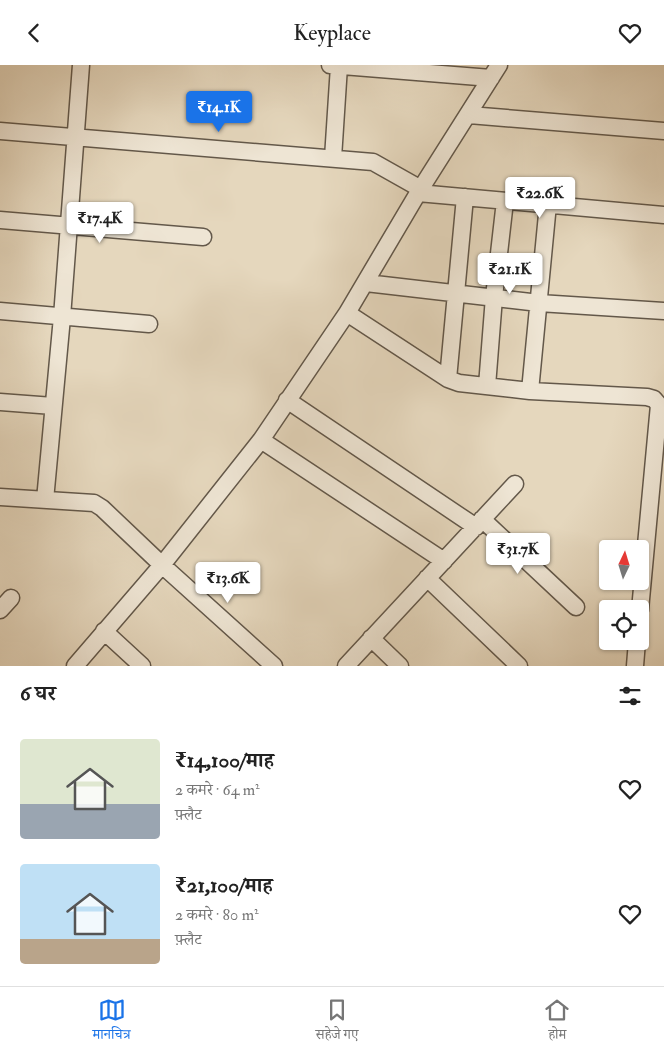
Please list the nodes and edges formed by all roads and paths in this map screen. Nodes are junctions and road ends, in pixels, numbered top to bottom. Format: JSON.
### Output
{"nodes":[{"id":1,"x":81,"y":65,"type":"edge"},
{"id":2,"x":334,"y":65,"type":"edge"},
{"id":3,"x":495,"y":71,"type":"edge"},
{"id":4,"x":469,"y":115,"type":"junction"},
{"id":5,"x":0,"y":131,"type":"edge"},
{"id":6,"x":664,"y":131,"type":"edge"},
{"id":7,"x":74,"y":137,"type":"junction"},
{"id":8,"x":333,"y":158,"type":"junction"},
{"id":9,"x":420,"y":191,"type":"junction"},
{"id":10,"x":465,"y":197,"type":"junction"},
{"id":11,"x":505,"y":201,"type":"junction"},
{"id":12,"x":548,"y":205,"type":"junction"},
{"id":13,"x":664,"y":215,"type":"edge"},
{"id":14,"x":0,"y":221,"type":"edge"},
{"id":15,"x":68,"y":226,"type":"junction"},
{"id":16,"x":202,"y":237,"type":"dead end"},
{"id":17,"x":366,"y":283,"type":"junction"},
{"id":18,"x":457,"y":293,"type":"junction"},
{"id":19,"x":494,"y":297,"type":"junction"},
{"id":20,"x":539,"y":303,"type":"junction"},
{"id":21,"x":0,"y":311,"type":"edge"},
{"id":22,"x":664,"y":311,"type":"edge"},
{"id":23,"x":347,"y":313,"type":"junction"},
{"id":24,"x":62,"y":317,"type":"junction"},
{"id":25,"x":148,"y":324,"type":"dead end"},
{"id":26,"x":448,"y":379,"type":"junction"},
{"id":27,"x":487,"y":387,"type":"junction"},
{"id":28,"x":530,"y":391,"type":"junction"},
{"id":29,"x":287,"y":400,"type":"junction"},
{"id":30,"x":0,"y":402,"type":"edge"},
{"id":31,"x":53,"y":406,"type":"junction"},
{"id":32,"x":261,"y":440,"type":"junction"},
{"id":33,"x":516,"y":484,"type":"dead end"},
{"id":34,"x":0,"y":497,"type":"edge"},
{"id":35,"x":45,"y":500,"type":"junction"},
{"id":36,"x":479,"y":523,"type":"junction"},
{"id":37,"x":444,"y":561,"type":"junction"},
{"id":38,"x":162,"y":565,"type":"junction"},
{"id":39,"x":427,"y":577,"type":"junction"},
{"id":40,"x":11,"y":598,"type":"dead end"},
{"id":41,"x":641,"y":600,"type":"edge"},
{"id":42,"x":576,"y":607,"type":"dead end"},
{"id":43,"x":0,"y":610,"type":"edge"},
{"id":44,"x":104,"y":631,"type":"junction"},
{"id":45,"x":371,"y":638,"type":"junction"},
{"id":46,"x":636,"y":650,"type":"edge"},
{"id":47,"x":75,"y":666,"type":"edge"},
{"id":48,"x":142,"y":666,"type":"edge"},
{"id":49,"x":274,"y":666,"type":"edge"},
{"id":50,"x":346,"y":666,"type":"edge"},
{"id":51,"x":400,"y":666,"type":"edge"},
{"id":52,"x":519,"y":666,"type":"edge"},
{"id":53,"x":635,"y":666,"type":"edge"}],
"edges":[{"from":1,"to":7,"type":"street"},
{"from":2,"to":3,"type":"street"},
{"from":2,"to":8,"type":"street"},
{"from":3,"to":4,"type":"street"},
{"from":4,"to":6,"type":"street"},
{"from":4,"to":9,"type":"street"},
{"from":5,"to":7,"type":"street"},
{"from":7,"to":8,"type":"street"},
{"from":7,"to":15,"type":"street"},
{"from":8,"to":9,"type":"street"},
{"from":9,"to":10,"type":"street"},
{"from":9,"to":17,"type":"street"},
{"from":10,"to":11,"type":"street"},
{"from":10,"to":18,"type":"street"},
{"from":11,"to":12,"type":"street"},
{"from":11,"to":19,"type":"street"},
{"from":12,"to":13,"type":"street"},
{"from":12,"to":20,"type":"street"},
{"from":14,"to":15,"type":"street"},
{"from":15,"to":16,"type":"street"},
{"from":15,"to":24,"type":"street"},
{"from":17,"to":18,"type":"street"},
{"from":17,"to":23,"type":"street"},
{"from":18,"to":19,"type":"street"},
{"from":18,"to":26,"type":"street"},
{"from":19,"to":20,"type":"street"},
{"from":19,"to":27,"type":"street"},
{"from":20,"to":22,"type":"street"},
{"from":20,"to":28,"type":"street"},
{"from":21,"to":24,"type":"street"},
{"from":23,"to":26,"type":"street"},
{"from":23,"to":29,"type":"street"},
{"from":24,"to":25,"type":"street"},
{"from":24,"to":31,"type":"street"},
{"from":26,"to":27,"type":"street"},
{"from":27,"to":28,"type":"street"},
{"from":28,"to":41,"type":"street"},
{"from":29,"to":32,"type":"street"},
{"from":29,"to":36,"type":"street"},
{"from":30,"to":31,"type":"street"},
{"from":31,"to":35,"type":"street"},
{"from":32,"to":37,"type":"street"},
{"from":32,"to":38,"type":"street"},
{"from":33,"to":36,"type":"street"},
{"from":34,"to":35,"type":"street"},
{"from":35,"to":38,"type":"street"},
{"from":36,"to":37,"type":"street"},
{"from":36,"to":42,"type":"street"},
{"from":37,"to":39,"type":"street"},
{"from":38,"to":44,"type":"street"},
{"from":38,"to":49,"type":"street"},
{"from":39,"to":45,"type":"street"},
{"from":39,"to":52,"type":"street"},
{"from":40,"to":43,"type":"street"},
{"from":44,"to":47,"type":"street"},
{"from":44,"to":48,"type":"street"},
{"from":45,"to":50,"type":"street"},
{"from":45,"to":51,"type":"street"},
{"from":46,"to":53,"type":"street"}]}
